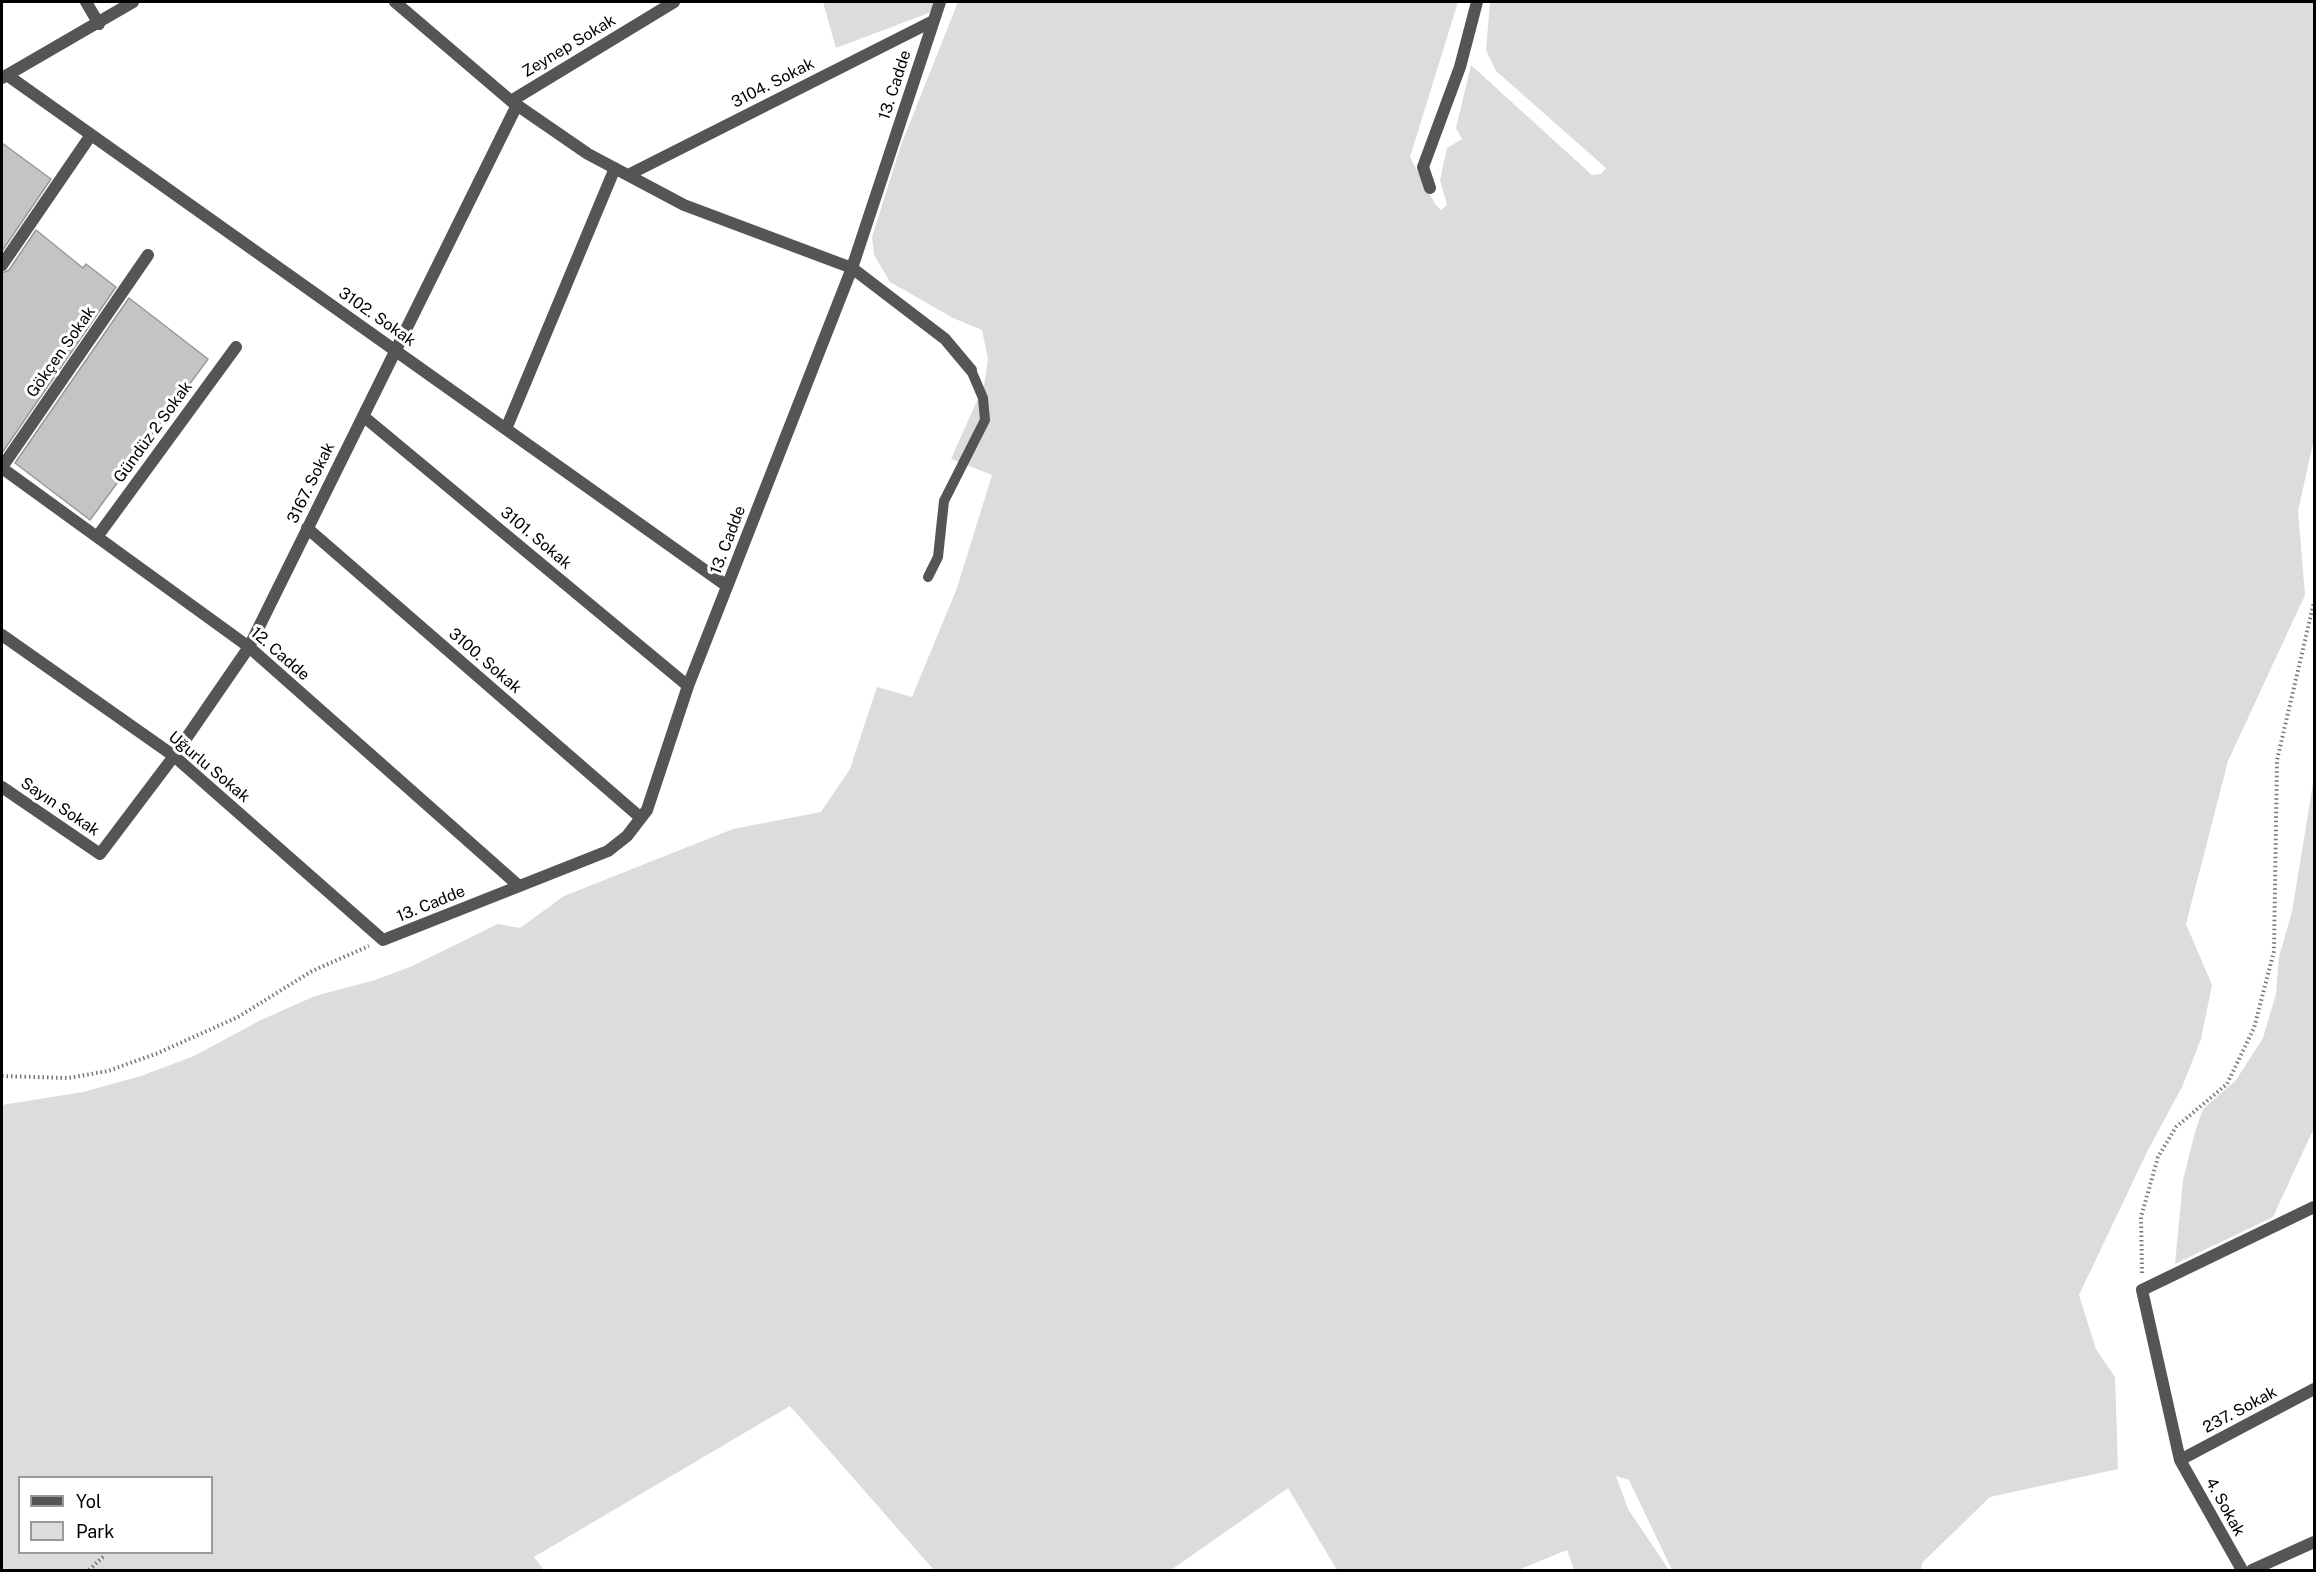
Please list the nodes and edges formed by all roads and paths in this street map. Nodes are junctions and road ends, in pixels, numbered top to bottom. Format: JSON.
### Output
{"nodes":[{"id":1,"x":86,"y":2,"type":"edge"},
{"id":2,"x":133,"y":2,"type":"edge"},
{"id":3,"x":399,"y":2,"type":"edge"},
{"id":4,"x":674,"y":2,"type":"edge"},
{"id":5,"x":940,"y":2,"type":"edge"},
{"id":6,"x":1477,"y":2,"type":"edge"},
{"id":7,"x":933,"y":21,"type":"junction"},
{"id":8,"x":99,"y":24,"type":"junction"},
{"id":9,"x":4,"y":76,"type":"edge"},
{"id":10,"x":514,"y":103,"type":"junction"},
{"id":11,"x":91,"y":135,"type":"junction"},
{"id":12,"x":615,"y":168,"type":"junction"},
{"id":13,"x":628,"y":175,"type":"junction"},
{"id":14,"x":1430,"y":188,"type":"dead end"},
{"id":15,"x":148,"y":255,"type":"dead end"},
{"id":16,"x":2,"y":265,"type":"edge"},
{"id":17,"x":852,"y":268,"type":"junction"},
{"id":18,"x":236,"y":347,"type":"dead end"},
{"id":19,"x":395,"y":350,"type":"junction"},
{"id":20,"x":971,"y":370,"type":"joint"},
{"id":21,"x":363,"y":416,"type":"junction"},
{"id":22,"x":506,"y":429,"type":"junction"},
{"id":23,"x":2,"y":467,"type":"edge"},
{"id":24,"x":307,"y":528,"type":"junction"},
{"id":25,"x":97,"y":537,"type":"junction"},
{"id":26,"x":928,"y":577,"type":"dead end"},
{"id":27,"x":728,"y":586,"type":"junction"},
{"id":28,"x":2314,"y":602,"type":"edge"},
{"id":29,"x":2,"y":635,"type":"edge"},
{"id":30,"x":249,"y":647,"type":"junction"},
{"id":31,"x":688,"y":686,"type":"junction"},
{"id":32,"x":174,"y":756,"type":"junction"},
{"id":33,"x":2,"y":788,"type":"edge"},
{"id":34,"x":640,"y":818,"type":"junction"},
{"id":35,"x":100,"y":854,"type":"joint"},
{"id":36,"x":519,"y":886,"type":"junction"},
{"id":37,"x":383,"y":940,"type":"junction"},
{"id":38,"x":2,"y":1076,"type":"edge"},
{"id":39,"x":2314,"y":1207,"type":"edge"},
{"id":40,"x":2142,"y":1290,"type":"junction"},
{"id":41,"x":2314,"y":1389,"type":"edge"},
{"id":42,"x":2180,"y":1460,"type":"junction"},
{"id":43,"x":2314,"y":1542,"type":"edge"},
{"id":44,"x":105,"y":1555,"type":"dead end"},
{"id":45,"x":89,"y":1570,"type":"edge"},
{"id":46,"x":2242,"y":1570,"type":"edge"},
{"id":47,"x":2252,"y":1570,"type":"edge"}],
"edges":[{"from":1,"to":8,"type":"street"},
{"from":2,"to":8,"type":"street"},
{"from":3,"to":10,"type":"street"},
{"from":4,"to":10,"type":"street","name":"Zeynep Sokak"},
{"from":5,"to":7,"type":"street","name":"13. Cadde"},
{"from":6,"to":14,"type":"street"},
{"from":7,"to":13,"type":"street","name":"3104. Sokak"},
{"from":7,"to":17,"type":"street","name":"13. Cadde"},
{"from":8,"to":9,"type":"street"},
{"from":9,"to":11,"type":"street","name":"3102. Sokak"},
{"from":10,"to":12,"type":"street"},
{"from":10,"to":19,"type":"street","name":"3167. Sokak"},
{"from":11,"to":16,"type":"street"},
{"from":11,"to":19,"type":"street","name":"3102. Sokak"},
{"from":12,"to":13,"type":"street"},
{"from":12,"to":22,"type":"street"},
{"from":13,"to":17,"type":"street"},
{"from":15,"to":23,"type":"street","name":"Gökçen Sokak"},
{"from":17,"to":20,"type":"street"},
{"from":17,"to":27,"type":"street","name":"13. Cadde"},
{"from":18,"to":25,"type":"street","name":"Gündüz 2 Sokak"},
{"from":19,"to":21,"type":"street","name":"3167. Sokak"},
{"from":19,"to":22,"type":"street","name":"3102. Sokak"},
{"from":20,"to":26,"type":"lane"},
{"from":21,"to":24,"type":"street","name":"3167. Sokak"},
{"from":21,"to":31,"type":"street","name":"3101. Sokak"},
{"from":22,"to":27,"type":"street","name":"3102. Sokak"},
{"from":23,"to":25,"type":"street","name":"12. Cadde"},
{"from":24,"to":30,"type":"street","name":"3167. Sokak"},
{"from":24,"to":34,"type":"street","name":"3100. Sokak"},
{"from":25,"to":30,"type":"street","name":"12. Cadde"},
{"from":27,"to":31,"type":"street","name":"13. Cadde"},
{"from":28,"to":40,"type":"path"},
{"from":29,"to":32,"type":"street","name":"Uğurlu Sokak"},
{"from":30,"to":32,"type":"street","name":"3167. Sokak"},
{"from":30,"to":36,"type":"street","name":"12. Cadde"},
{"from":31,"to":34,"type":"street","name":"13. Cadde"},
{"from":32,"to":35,"type":"street","name":"3167. Sokak"},
{"from":32,"to":37,"type":"street","name":"Uğurlu Sokak"},
{"from":33,"to":35,"type":"street","name":"Sayın Sokak"},
{"from":34,"to":36,"type":"street","name":"13. Cadde"},
{"from":36,"to":37,"type":"street","name":"13. Cadde"},
{"from":37,"to":38,"type":"path"},
{"from":39,"to":40,"type":"street"},
{"from":40,"to":42,"type":"street","name":"4. Sokak"},
{"from":41,"to":42,"type":"street","name":"237. Sokak"},
{"from":42,"to":46,"type":"street","name":"4. Sokak"},
{"from":43,"to":47,"type":"street"},
{"from":44,"to":45,"type":"path"}]}
